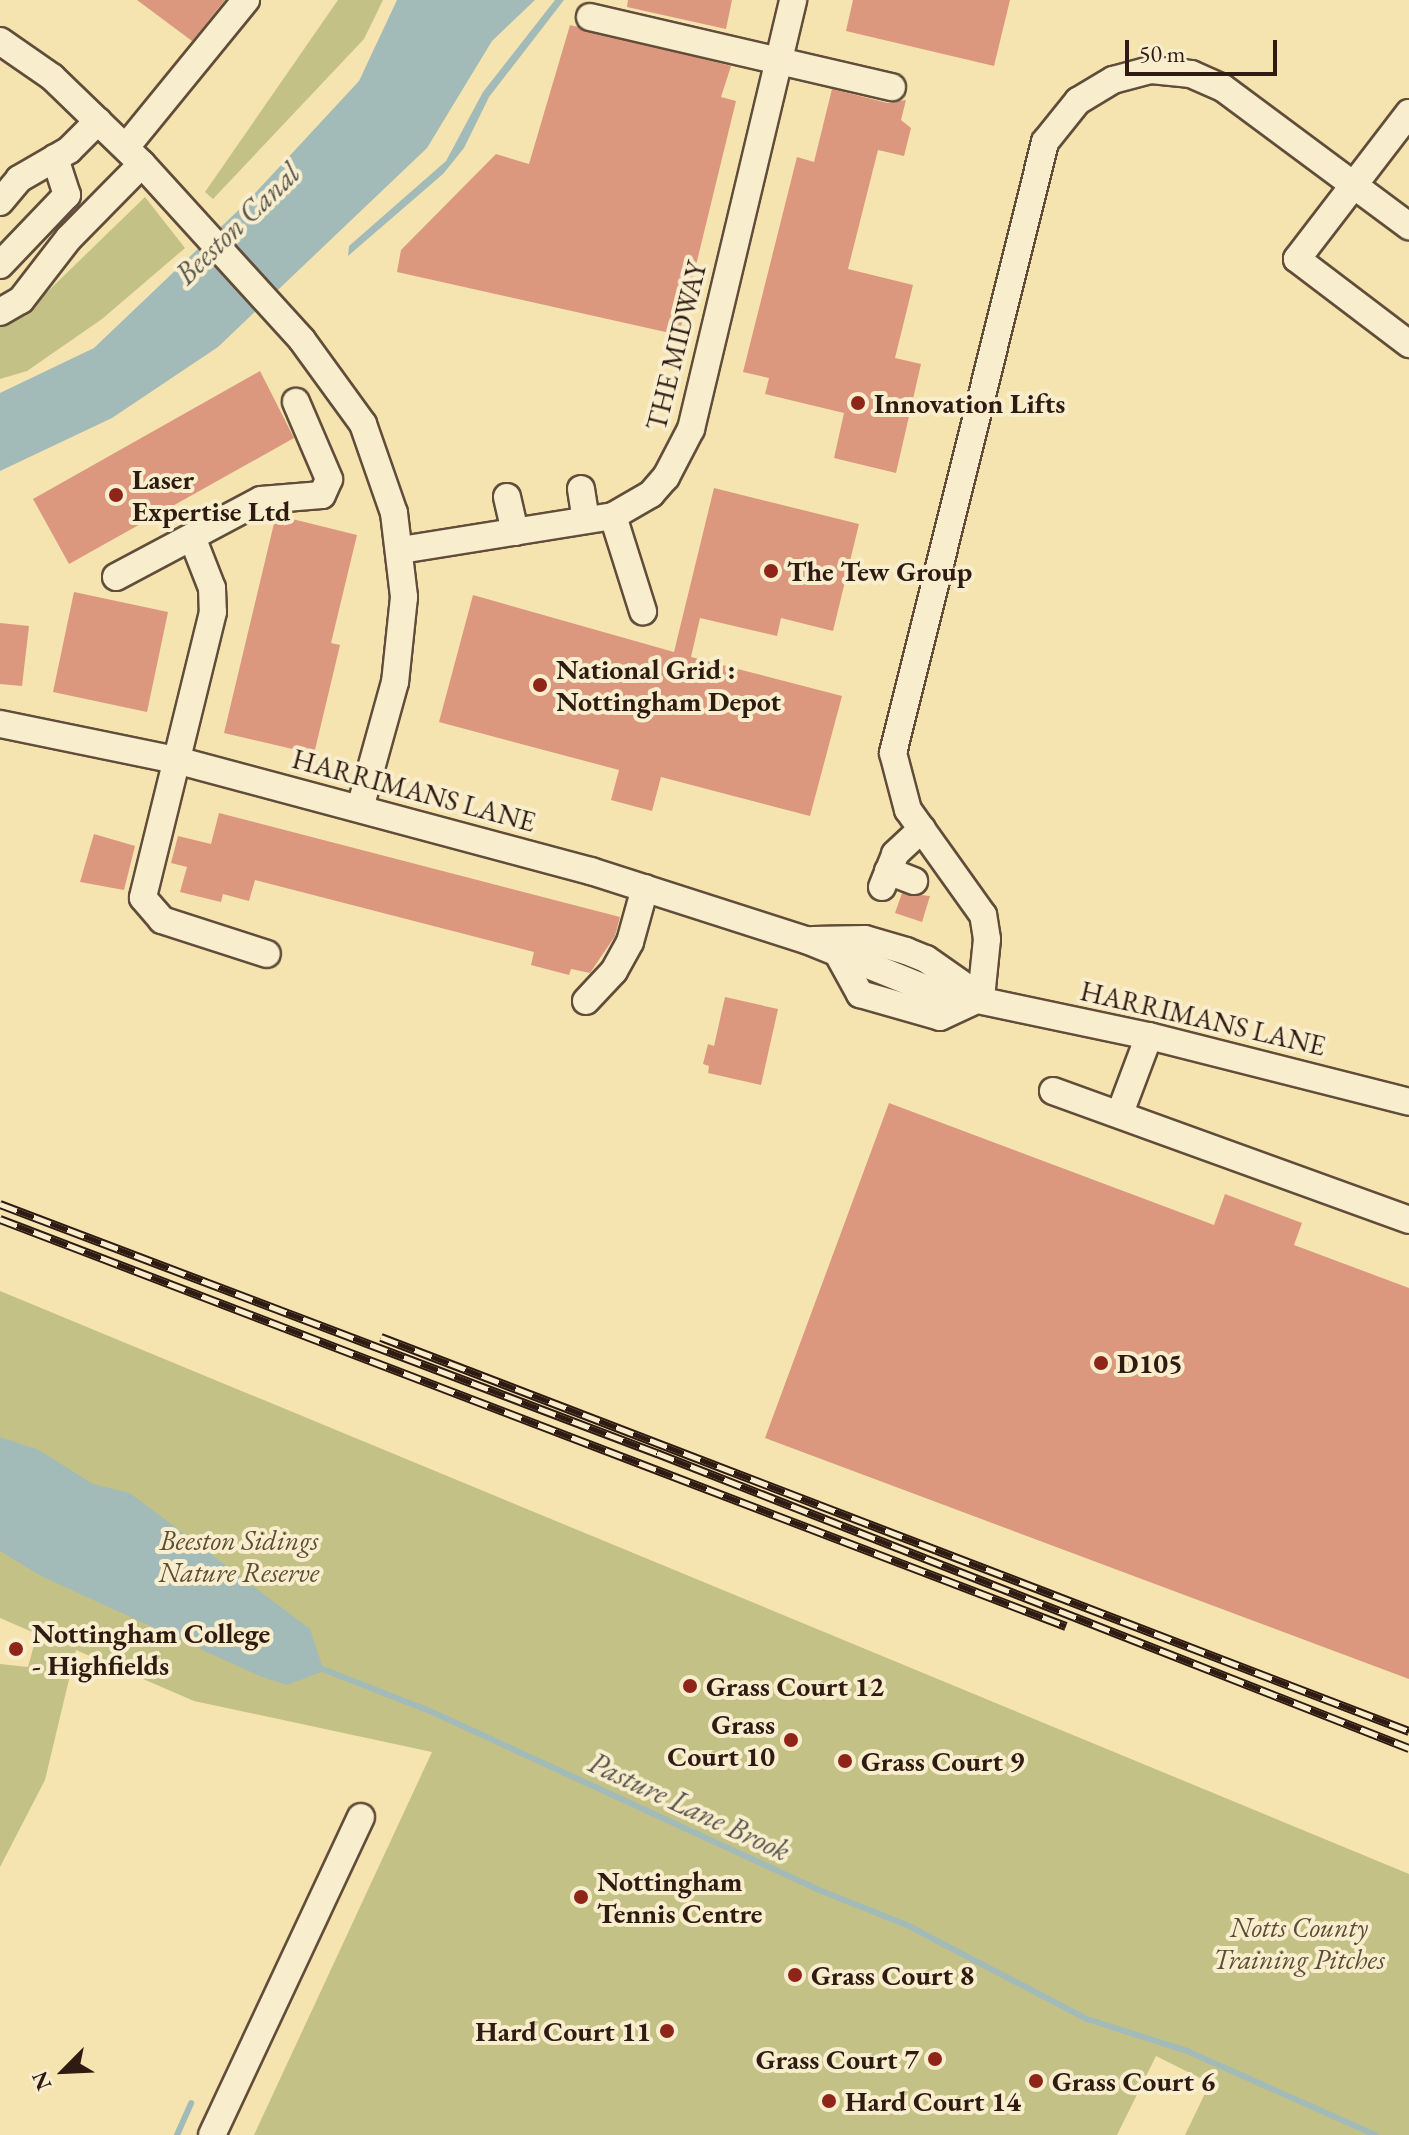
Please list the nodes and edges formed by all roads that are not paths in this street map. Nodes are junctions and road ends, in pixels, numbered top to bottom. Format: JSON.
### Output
{"nodes":[{"id":1,"x":246,"y":0,"type":"edge"},
{"id":2,"x":793,"y":0,"type":"edge"},
{"id":3,"x":590,"y":17,"type":"dead end"},
{"id":4,"x":0,"y":41,"type":"edge"},
{"id":5,"x":779,"y":61,"type":"junction"},
{"id":6,"x":892,"y":87,"type":"dead end"},
{"id":7,"x":1409,"y":113,"type":"edge"},
{"id":8,"x":98,"y":121,"type":"junction"},
{"id":9,"x":134,"y":156,"type":"junction"},
{"id":10,"x":55,"y":158,"type":"junction"},
{"id":11,"x":1355,"y":184,"type":"junction"},
{"id":12,"x":0,"y":202,"type":"edge"},
{"id":13,"x":1409,"y":226,"type":"edge"},
{"id":14,"x":0,"y":265,"type":"edge"},
{"id":15,"x":0,"y":312,"type":"edge"},
{"id":16,"x":1409,"y":344,"type":"edge"},
{"id":17,"x":296,"y":402,"type":"dead end"},
{"id":18,"x":581,"y":489,"type":"dead end"},
{"id":19,"x":507,"y":497,"type":"dead end"},
{"id":20,"x":613,"y":516,"type":"junction"},
{"id":21,"x":586,"y":520,"type":"junction"},
{"id":22,"x":515,"y":532,"type":"junction"},
{"id":23,"x":192,"y":537,"type":"junction"},
{"id":24,"x":401,"y":550,"type":"junction"},
{"id":25,"x":116,"y":577,"type":"dead end"},
{"id":26,"x":643,"y":611,"type":"dead end"},
{"id":27,"x":0,"y":724,"type":"edge"},
{"id":28,"x":176,"y":760,"type":"junction"},
{"id":29,"x":360,"y":808,"type":"junction"},
{"id":30,"x":922,"y":829,"type":"junction"},
{"id":31,"x":914,"y":881,"type":"dead end"},
{"id":32,"x":645,"y":888,"type":"junction"},
{"id":33,"x":806,"y":940,"type":"junction"},
{"id":34,"x":267,"y":954,"type":"dead end"},
{"id":35,"x":970,"y":996,"type":"junction"},
{"id":36,"x":586,"y":1001,"type":"dead end"},
{"id":37,"x":1149,"y":1036,"type":"junction"},
{"id":38,"x":1053,"y":1091,"type":"dead end"},
{"id":39,"x":1409,"y":1102,"type":"edge"},
{"id":40,"x":1120,"y":1113,"type":"junction"},
{"id":41,"x":1409,"y":1220,"type":"edge"},
{"id":42,"x":361,"y":1817,"type":"dead end"},
{"id":43,"x":212,"y":2135,"type":"edge"}],
"edges":[{"from":1,"to":9,"type":"street"},
{"from":2,"to":5,"type":"street","name":"THE MIDWAY"},
{"from":3,"to":5,"type":"street"},
{"from":4,"to":8,"type":"street"},
{"from":5,"to":6,"type":"street"},
{"from":5,"to":20,"type":"street","name":"THE MIDWAY"},
{"from":7,"to":11,"type":"street"},
{"from":8,"to":9,"type":"street"},
{"from":8,"to":10,"type":"street"},
{"from":9,"to":15,"type":"street"},
{"from":9,"to":24,"type":"street"},
{"from":10,"to":12,"type":"street"},
{"from":10,"to":14,"type":"street"},
{"from":11,"to":13,"type":"street"},
{"from":11,"to":16,"type":"street"},
{"from":11,"to":30,"type":"street"},
{"from":17,"to":23,"type":"street"},
{"from":18,"to":21,"type":"street"},
{"from":19,"to":22,"type":"street"},
{"from":20,"to":21,"type":"street","name":"THE MIDWAY"},
{"from":20,"to":26,"type":"street"},
{"from":21,"to":22,"type":"street","name":"THE MIDWAY"},
{"from":22,"to":24,"type":"street","name":"THE MIDWAY"},
{"from":23,"to":25,"type":"street"},
{"from":23,"to":28,"type":"street"},
{"from":24,"to":29,"type":"street"},
{"from":27,"to":28,"type":"street","name":"HARRIMANS LANE"},
{"from":28,"to":29,"type":"street","name":"HARRIMANS LANE"},
{"from":28,"to":34,"type":"street"},
{"from":29,"to":32,"type":"street","name":"HARRIMANS LANE"},
{"from":30,"to":31,"type":"street"},
{"from":30,"to":35,"type":"street"},
{"from":32,"to":33,"type":"street","name":"HARRIMANS LANE"},
{"from":32,"to":36,"type":"street"},
{"from":33,"to":35,"type":"street","name":"HARRIMANS LANE"},
{"from":33,"to":35,"type":"street","name":"HARRIMANS LANE"},
{"from":35,"to":37,"type":"street","name":"HARRIMANS LANE"},
{"from":37,"to":39,"type":"street","name":"HARRIMANS LANE"},
{"from":37,"to":40,"type":"street"},
{"from":38,"to":40,"type":"street"},
{"from":40,"to":41,"type":"street"},
{"from":42,"to":43,"type":"street"}]}
